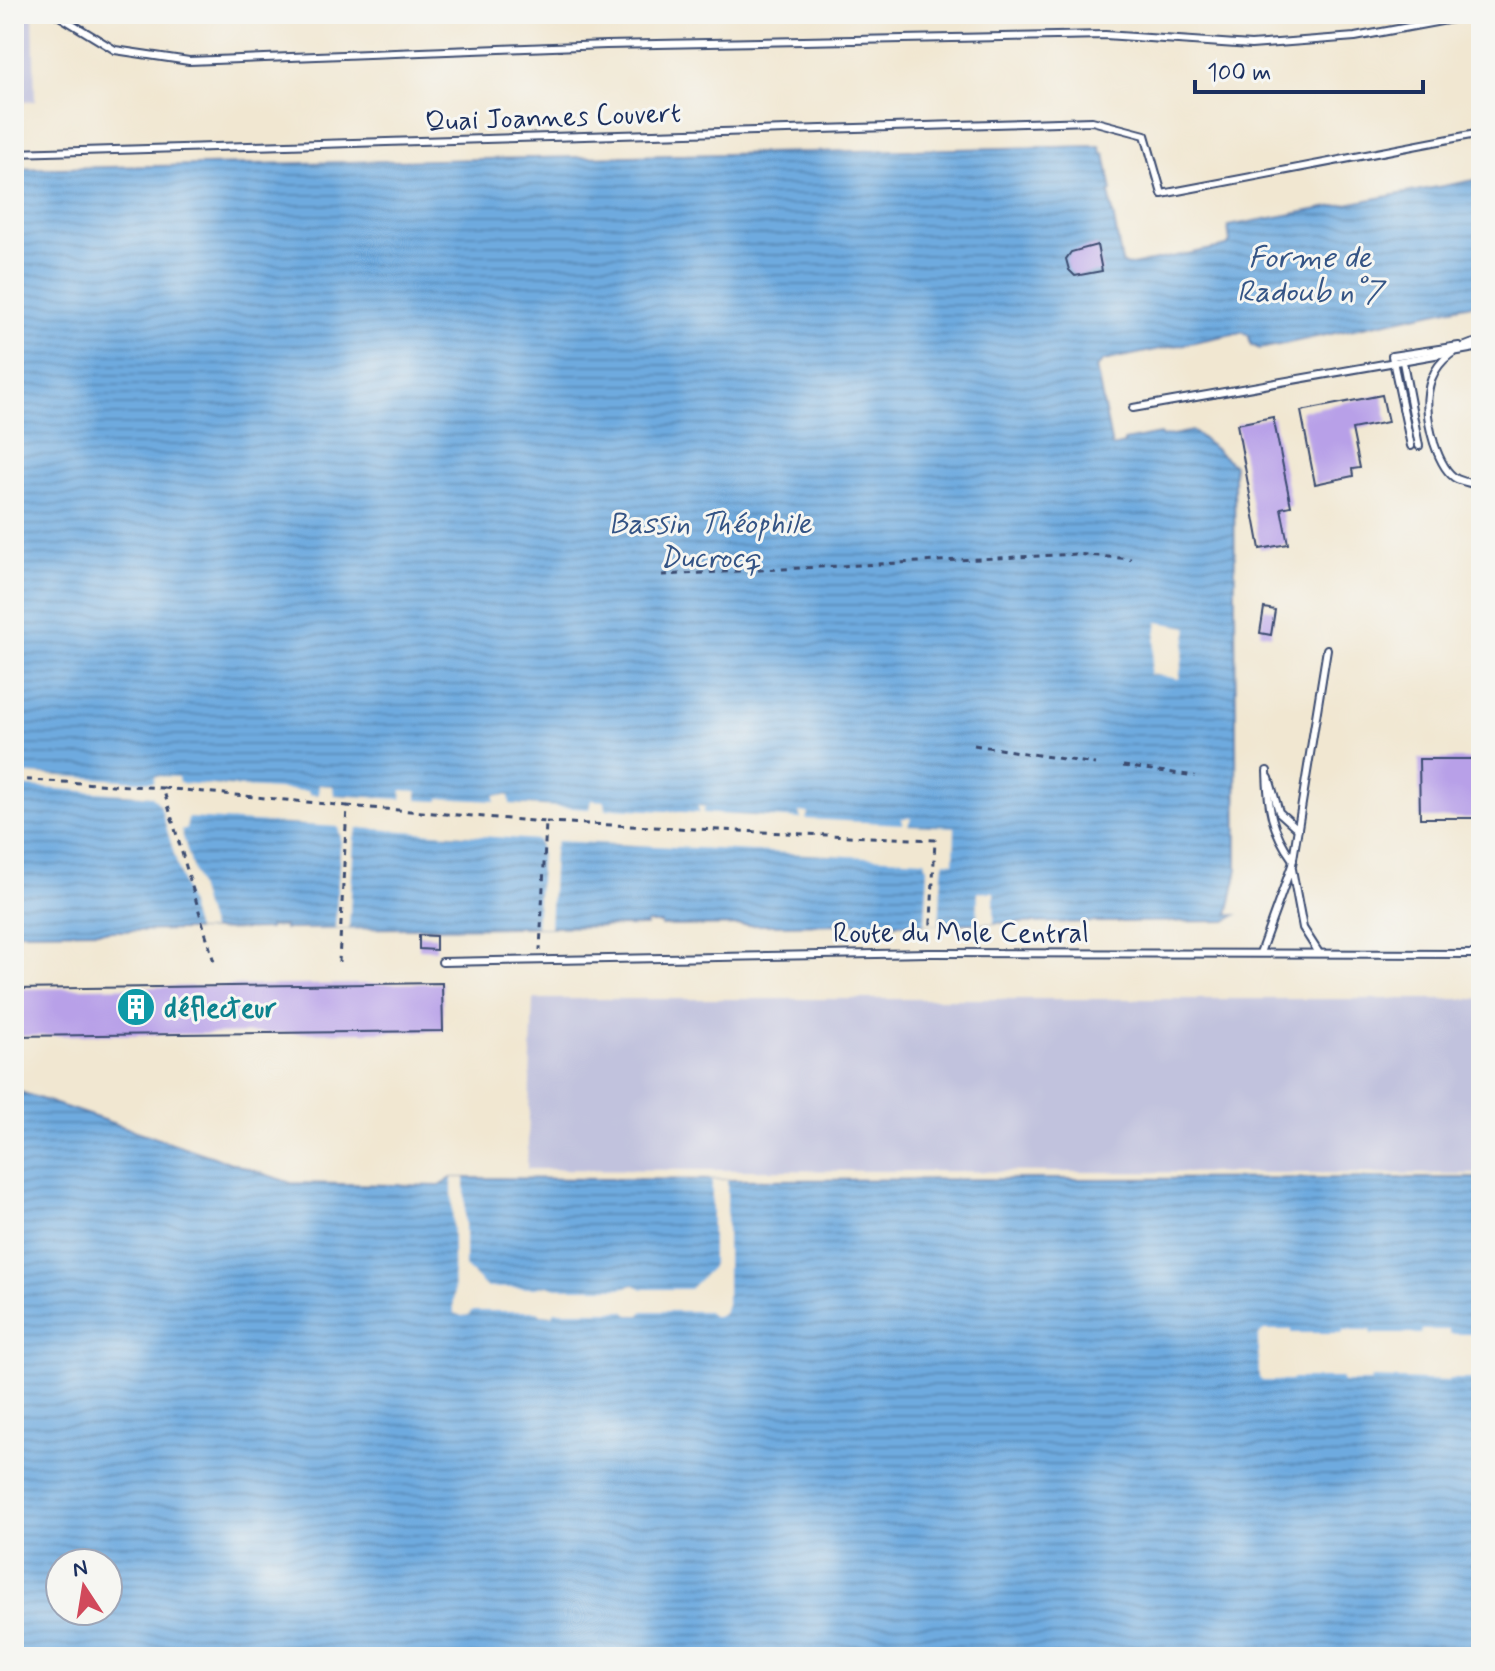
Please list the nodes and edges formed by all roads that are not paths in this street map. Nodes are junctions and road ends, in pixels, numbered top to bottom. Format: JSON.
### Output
{"nodes":[{"id":1,"x":56,"y":14,"type":"edge"},
{"id":2,"x":1479,"y":14,"type":"edge"},
{"id":3,"x":1481,"y":133,"type":"edge"},
{"id":4,"x":14,"y":153,"type":"edge"},
{"id":5,"x":1481,"y":341,"type":"edge"},
{"id":6,"x":1462,"y":345,"type":"junction"},
{"id":7,"x":1481,"y":347,"type":"edge"},
{"id":8,"x":1453,"y":352,"type":"junction"},
{"id":9,"x":1393,"y":360,"type":"junction"},
{"id":10,"x":1403,"y":362,"type":"junction"},
{"id":11,"x":1133,"y":408,"type":"dead end"},
{"id":12,"x":1481,"y":486,"type":"edge"},
{"id":13,"x":1327,"y":649,"type":"dead end"},
{"id":14,"x":1298,"y":829,"type":"junction"},
{"id":15,"x":1292,"y":863,"type":"junction"},
{"id":16,"x":1260,"y":953,"type":"junction"},
{"id":17,"x":1319,"y":953,"type":"junction"},
{"id":18,"x":1481,"y":954,"type":"edge"},
{"id":19,"x":442,"y":962,"type":"dead end"}],
"edges":[{"from":1,"to":2,"type":"lane"},
{"from":3,"to":4,"type":"lane","name":"Quai Joannes Couvert"},
{"from":5,"to":6,"type":"lane"},
{"from":6,"to":8,"type":"lane"},
{"from":6,"to":9,"type":"lane"},
{"from":7,"to":8,"type":"lane"},
{"from":8,"to":10,"type":"lane"},
{"from":8,"to":12,"type":"lane"},
{"from":9,"to":10,"type":"lane"},
{"from":9,"to":10,"type":"lane"},
{"from":9,"to":11,"type":"lane"},
{"from":13,"to":14,"type":"lane"},
{"from":14,"to":15,"type":"lane"},
{"from":14,"to":15,"type":"lane"},
{"from":15,"to":16,"type":"lane"},
{"from":15,"to":17,"type":"lane"},
{"from":16,"to":17,"type":"lane","name":"Route du Mole Central"},
{"from":16,"to":19,"type":"lane","name":"Route du Mole Central"},
{"from":17,"to":18,"type":"lane","name":"Route du Mole Central"}]}
